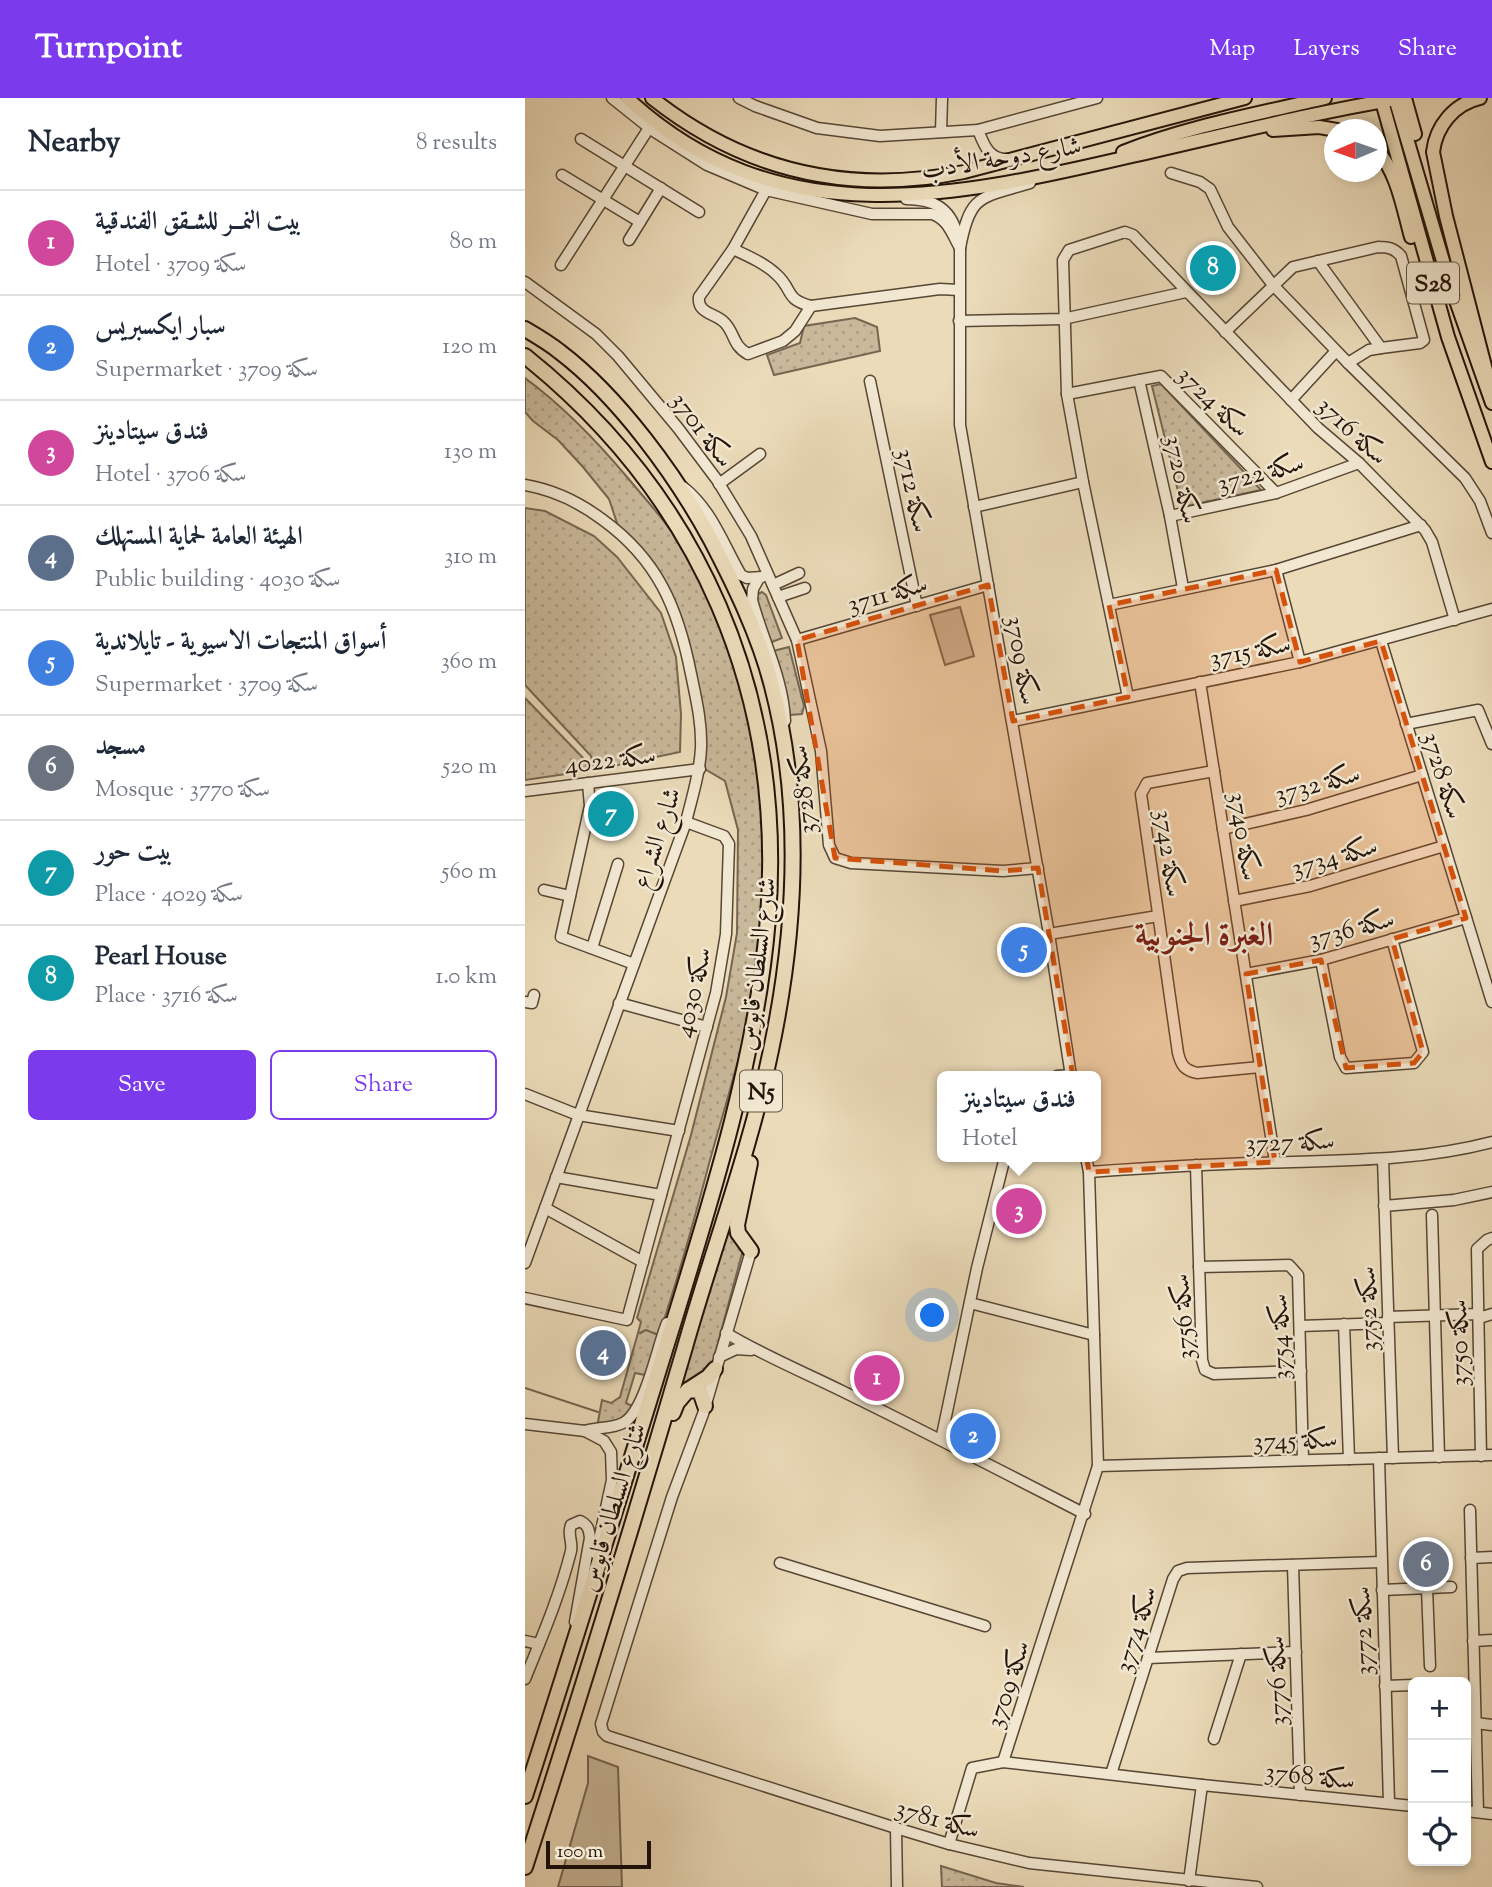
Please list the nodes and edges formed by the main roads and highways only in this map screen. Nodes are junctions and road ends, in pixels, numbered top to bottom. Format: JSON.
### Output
{"nodes":[{"id":1,"x":627,"y":98,"type":"edge"},
{"id":2,"x":652,"y":98,"type":"edge"},
{"id":3,"x":1245,"y":98,"type":"edge"},
{"id":4,"x":1325,"y":98,"type":"edge"},
{"id":5,"x":1480,"y":98,"type":"edge"},
{"id":6,"x":1393,"y":99,"type":"edge"},
{"id":7,"x":1324,"y":128,"type":"edge"},
{"id":8,"x":1238,"y":131,"type":"junction"},
{"id":9,"x":1387,"y":162,"type":"edge"},
{"id":10,"x":1084,"y":167,"type":"junction"},
{"id":11,"x":525,"y":321,"type":"edge"},
{"id":12,"x":525,"y":329,"type":"edge"},
{"id":13,"x":1448,"y":337,"type":"junction"},
{"id":14,"x":560,"y":352,"type":"junction"},
{"id":15,"x":529,"y":360,"type":"edge"},
{"id":16,"x":1492,"y":393,"type":"edge"},
{"id":17,"x":1492,"y":402,"type":"edge"},
{"id":18,"x":1492,"y":462,"type":"edge"},
{"id":19,"x":771,"y":1053,"type":"junction"},
{"id":20,"x":751,"y":1251,"type":"road end"},
{"id":21,"x":717,"y":1363,"type":"road end"},
{"id":22,"x":688,"y":1390,"type":"junction"},
{"id":23,"x":705,"y":1406,"type":"road end"},
{"id":24,"x":645,"y":1486,"type":"junction"},
{"id":25,"x":525,"y":1796,"type":"edge"},
{"id":26,"x":525,"y":1867,"type":"edge"}],
"edges":[{"from":1,"to":10,"type":"main road","name":"شارع دوحة الأدب"},
{"from":2,"to":3,"type":"main road","name":"شارع دوحة الأدب"},
{"from":4,"to":10,"type":"main road"},
{"from":5,"to":16,"type":"main road"},
{"from":6,"to":8,"type":"main road","name":"شارع دوحة الأدب"},
{"from":6,"to":13,"type":"main road","number":"S28"},
{"from":6,"to":17,"type":"main road"},
{"from":7,"to":8,"type":"main road"},
{"from":8,"to":10,"type":"main road","name":"شارع دوحة الأدب"},
{"from":9,"to":13,"type":"main road"},
{"from":11,"to":14,"type":"highway"},
{"from":12,"to":14,"type":"highway","name":"شارع السلطان قابوس","number":"N5"},
{"from":13,"to":18,"type":"main road","number":"S28"},
{"from":14,"to":19,"type":"highway","name":"شارع السلطان قابوس","number":"N5"},
{"from":15,"to":25,"type":"highway","name":"شارع السلطان قابوس","number":"N5"},
{"from":19,"to":20,"type":"highway"},
{"from":19,"to":24,"type":"highway","name":"شارع السلطان قابوس","number":"N5"},
{"from":21,"to":22,"type":"highway"},
{"from":22,"to":23,"type":"highway"},
{"from":22,"to":24,"type":"highway"},
{"from":24,"to":26,"type":"highway","name":"شارع السلطان قابوس","number":"N5"}]}
